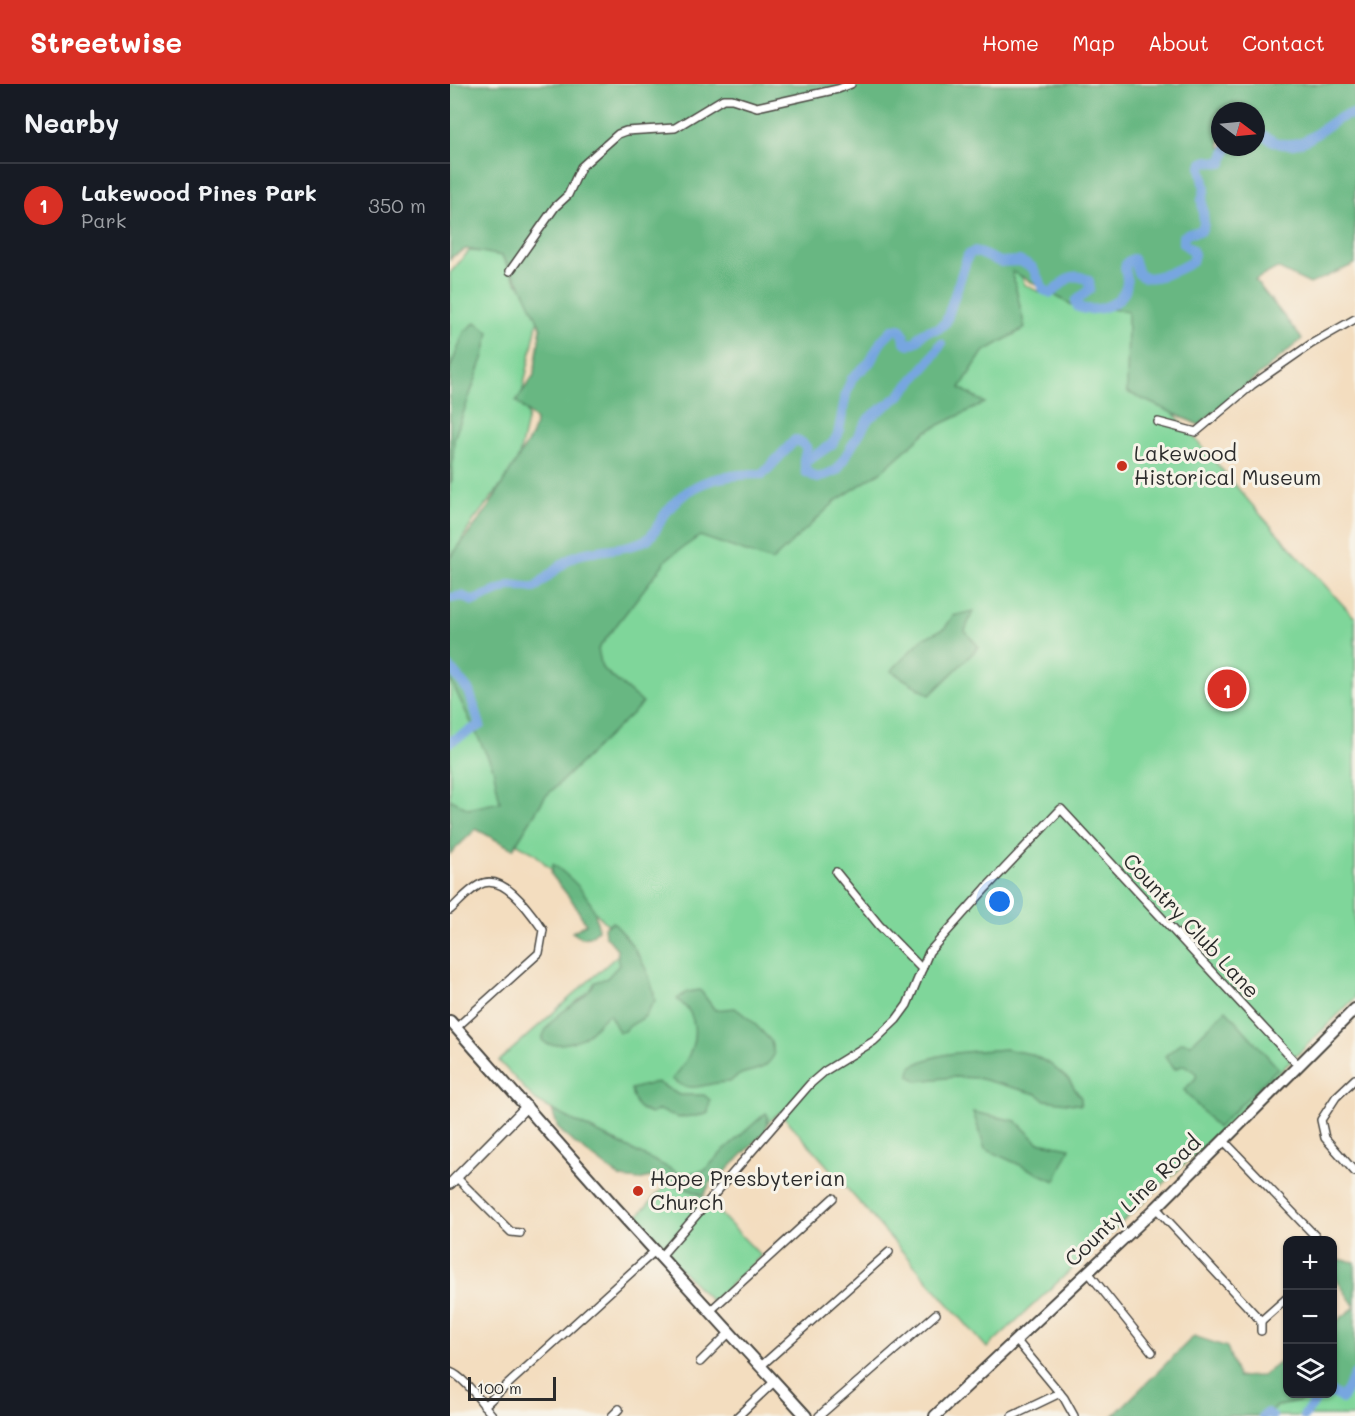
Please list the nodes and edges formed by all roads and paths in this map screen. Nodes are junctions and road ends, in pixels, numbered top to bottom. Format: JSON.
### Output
{"nodes":[{"id":1,"x":851,"y":84,"type":"edge"},
{"id":2,"x":510,"y":270,"type":"dead end"},
{"id":3,"x":1355,"y":319,"type":"edge"},
{"id":4,"x":1158,"y":422,"type":"dead end"},
{"id":5,"x":836,"y":872,"type":"dead end"},
{"id":6,"x":450,"y":910,"type":"edge"},
{"id":7,"x":922,"y":969,"type":"junction"},
{"id":8,"x":1355,"y":1009,"type":"edge"},
{"id":9,"x":453,"y":1025,"type":"edge"},
{"id":10,"x":1298,"y":1065,"type":"junction"},
{"id":11,"x":1355,"y":1079,"type":"edge"},
{"id":12,"x":527,"y":1106,"type":"junction"},
{"id":13,"x":1224,"y":1141,"type":"junction"},
{"id":14,"x":1355,"y":1172,"type":"edge"},
{"id":15,"x":453,"y":1181,"type":"edge"},
{"id":16,"x":833,"y":1198,"type":"dead end"},
{"id":17,"x":1156,"y":1208,"type":"junction"},
{"id":18,"x":520,"y":1233,"type":"dead end"},
{"id":19,"x":1315,"y":1236,"type":"edge"},
{"id":20,"x":889,"y":1252,"type":"dead end"},
{"id":21,"x":658,"y":1253,"type":"junction"},
{"id":22,"x":1088,"y":1272,"type":"junction"},
{"id":23,"x":1283,"y":1301,"type":"edge"},
{"id":24,"x":710,"y":1311,"type":"junction"},
{"id":25,"x":936,"y":1314,"type":"dead end"},
{"id":26,"x":1261,"y":1321,"type":"junction"},
{"id":27,"x":1261,"y":1331,"type":"dead end"},
{"id":28,"x":730,"y":1332,"type":"junction"},
{"id":29,"x":1016,"y":1340,"type":"junction"},
{"id":30,"x":1152,"y":1352,"type":"dead end"},
{"id":31,"x":700,"y":1362,"type":"dead end"},
{"id":32,"x":761,"y":1366,"type":"junction"},
{"id":33,"x":450,"y":1372,"type":"edge"},
{"id":34,"x":775,"y":1382,"type":"junction"},
{"id":35,"x":1060,"y":1393,"type":"junction"},
{"id":36,"x":484,"y":1406,"type":"junction"},
{"id":37,"x":619,"y":1409,"type":"dead end"},
{"id":38,"x":493,"y":1416,"type":"edge"},
{"id":39,"x":612,"y":1416,"type":"edge"},
{"id":40,"x":738,"y":1416,"type":"edge"},
{"id":41,"x":806,"y":1416,"type":"edge"},
{"id":42,"x":819,"y":1416,"type":"edge"},
{"id":43,"x":935,"y":1416,"type":"edge"},
{"id":44,"x":1012,"y":1416,"type":"edge"},
{"id":45,"x":1074,"y":1416,"type":"edge"}],
"edges":[{"from":1,"to":2,"type":"street"},
{"from":3,"to":4,"type":"street"},
{"from":5,"to":7,"type":"street"},
{"from":6,"to":9,"type":"street"},
{"from":7,"to":10,"type":"street","name":"Country Club Lane"},
{"from":7,"to":21,"type":"street"},
{"from":8,"to":10,"type":"main road","name":"County Line Road"},
{"from":9,"to":12,"type":"main road"},
{"from":10,"to":13,"type":"main road","name":"County Line Road"},
{"from":11,"to":14,"type":"street"},
{"from":12,"to":15,"type":"street"},
{"from":12,"to":21,"type":"main road"},
{"from":13,"to":17,"type":"main road","name":"County Line Road"},
{"from":13,"to":19,"type":"street"},
{"from":15,"to":18,"type":"street"},
{"from":16,"to":24,"type":"street"},
{"from":17,"to":22,"type":"main road","name":"County Line Road"},
{"from":17,"to":26,"type":"street"},
{"from":20,"to":32,"type":"street"},
{"from":21,"to":24,"type":"main road"},
{"from":21,"to":36,"type":"street"},
{"from":22,"to":29,"type":"main road","name":"County Line Road"},
{"from":22,"to":30,"type":"street"},
{"from":23,"to":26,"type":"street"},
{"from":24,"to":28,"type":"main road"},
{"from":25,"to":42,"type":"street"},
{"from":26,"to":27,"type":"street"},
{"from":28,"to":31,"type":"street"},
{"from":28,"to":32,"type":"main road"},
{"from":29,"to":35,"type":"street"},
{"from":29,"to":43,"type":"main road","name":"County Line Road"},
{"from":32,"to":34,"type":"main road"},
{"from":33,"to":36,"type":"street"},
{"from":34,"to":40,"type":"street"},
{"from":34,"to":41,"type":"main road"},
{"from":35,"to":44,"type":"street"},
{"from":35,"to":45,"type":"street"},
{"from":36,"to":38,"type":"street"},
{"from":37,"to":39,"type":"street"}]}
